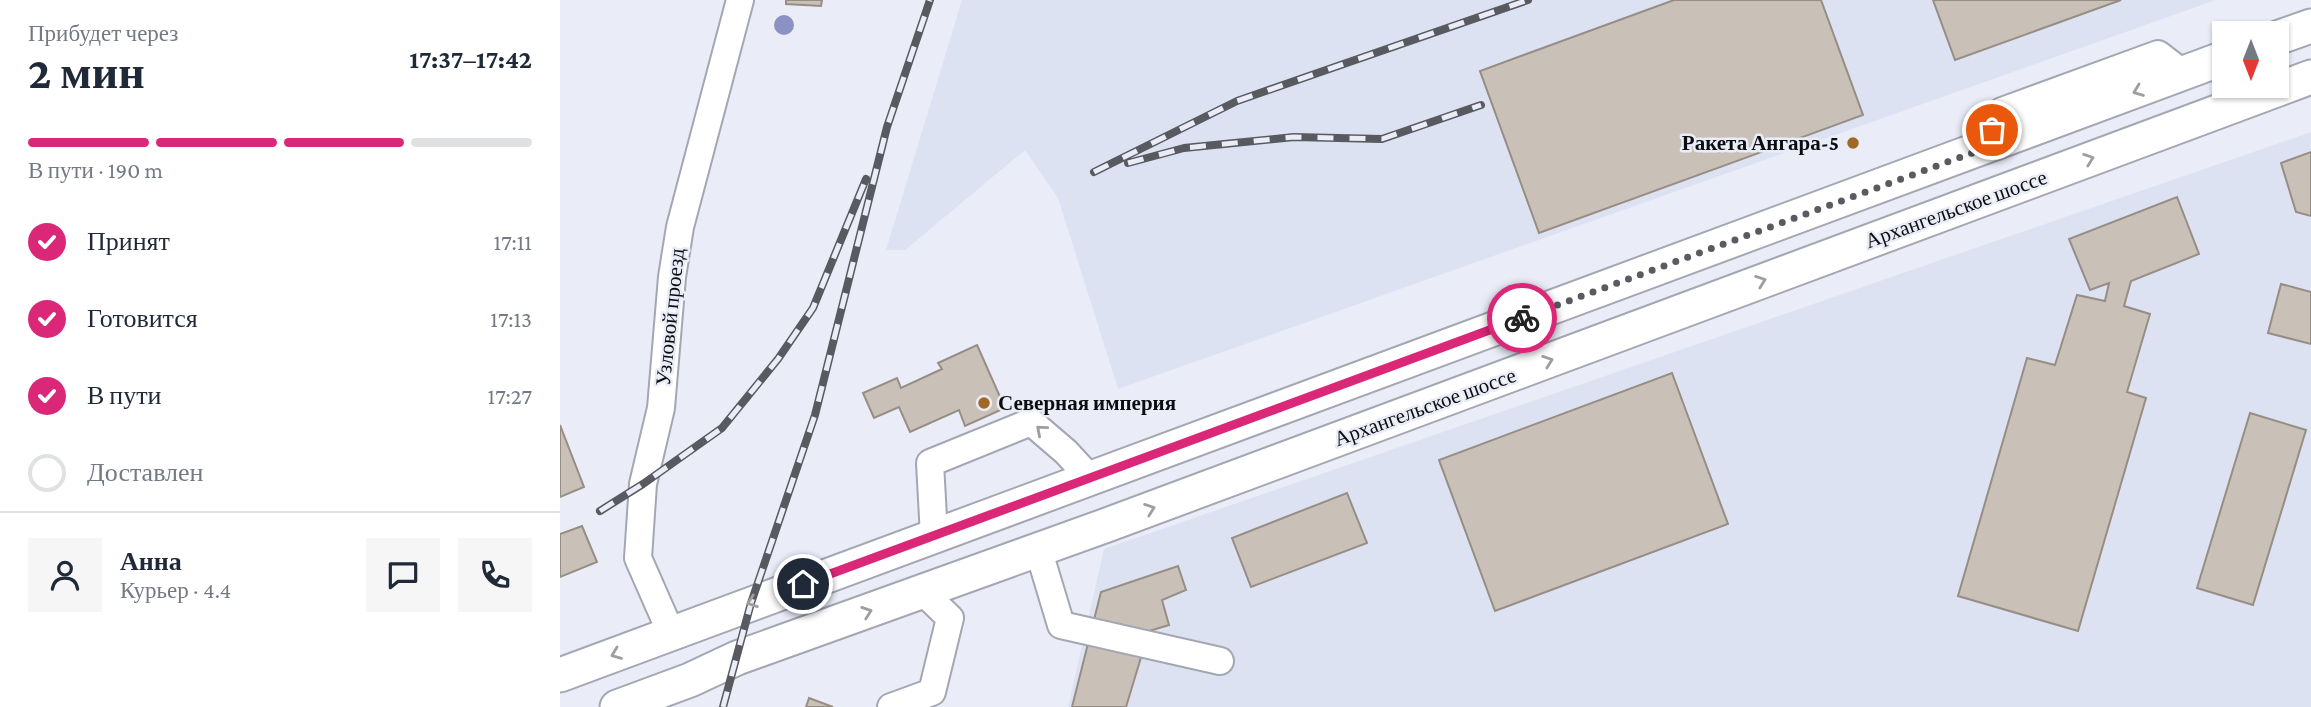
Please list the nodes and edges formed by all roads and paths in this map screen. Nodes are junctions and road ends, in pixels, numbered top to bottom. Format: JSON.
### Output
{"nodes":[{"id":1,"x":740,"y":0,"type":"edge"},
{"id":2,"x":2311,"y":26,"type":"edge"},
{"id":3,"x":2289,"y":34,"type":"edge"},
{"id":4,"x":2212,"y":63,"type":"edge"},
{"id":5,"x":2311,"y":77,"type":"edge"},
{"id":6,"x":2289,"y":83,"type":"edge"},
{"id":7,"x":2240,"y":98,"type":"edge"},
{"id":8,"x":1090,"y":478,"type":"junction"},
{"id":9,"x":1107,"y":525,"type":"junction"},
{"id":10,"x":934,"y":536,"type":"junction"},
{"id":11,"x":1041,"y":555,"type":"dead end"},
{"id":12,"x":937,"y":587,"type":"junction"},
{"id":13,"x":671,"y":633,"type":"junction"},
{"id":14,"x":1220,"y":661,"type":"dead end"},
{"id":15,"x":560,"y":675,"type":"edge"},
{"id":16,"x":690,"y":680,"type":"junction"},
{"id":17,"x":617,"y":707,"type":"edge"},
{"id":18,"x":891,"y":707,"type":"edge"}],
"edges":[{"from":1,"to":13,"type":"street","name":"Узловой проезд"},
{"from":2,"to":3,"type":"main road"},
{"from":4,"to":8,"type":"main road","one_way":true},
{"from":5,"to":6,"type":"main road","name":"Архангельское шоссе"},
{"from":9,"to":7,"type":"main road","name":"Архангельское шоссе","one_way":true},
{"from":8,"to":9,"type":"main road"},
{"from":8,"to":10,"type":"main road"},
{"from":8,"to":10,"type":"street","one_way":true},
{"from":9,"to":12,"type":"main road","name":"Архангельское шоссе"},
{"from":10,"to":12,"type":"main road"},
{"from":10,"to":13,"type":"main road","one_way":true},
{"from":11,"to":14,"type":"street"},
{"from":16,"to":12,"type":"main road","name":"Архангельское шоссе","one_way":true},
{"from":12,"to":18,"type":"street"},
{"from":13,"to":15,"type":"main road","one_way":true},
{"from":13,"to":16,"type":"main road"},
{"from":16,"to":17,"type":"main road","name":"Архангельское шоссе"}]}
